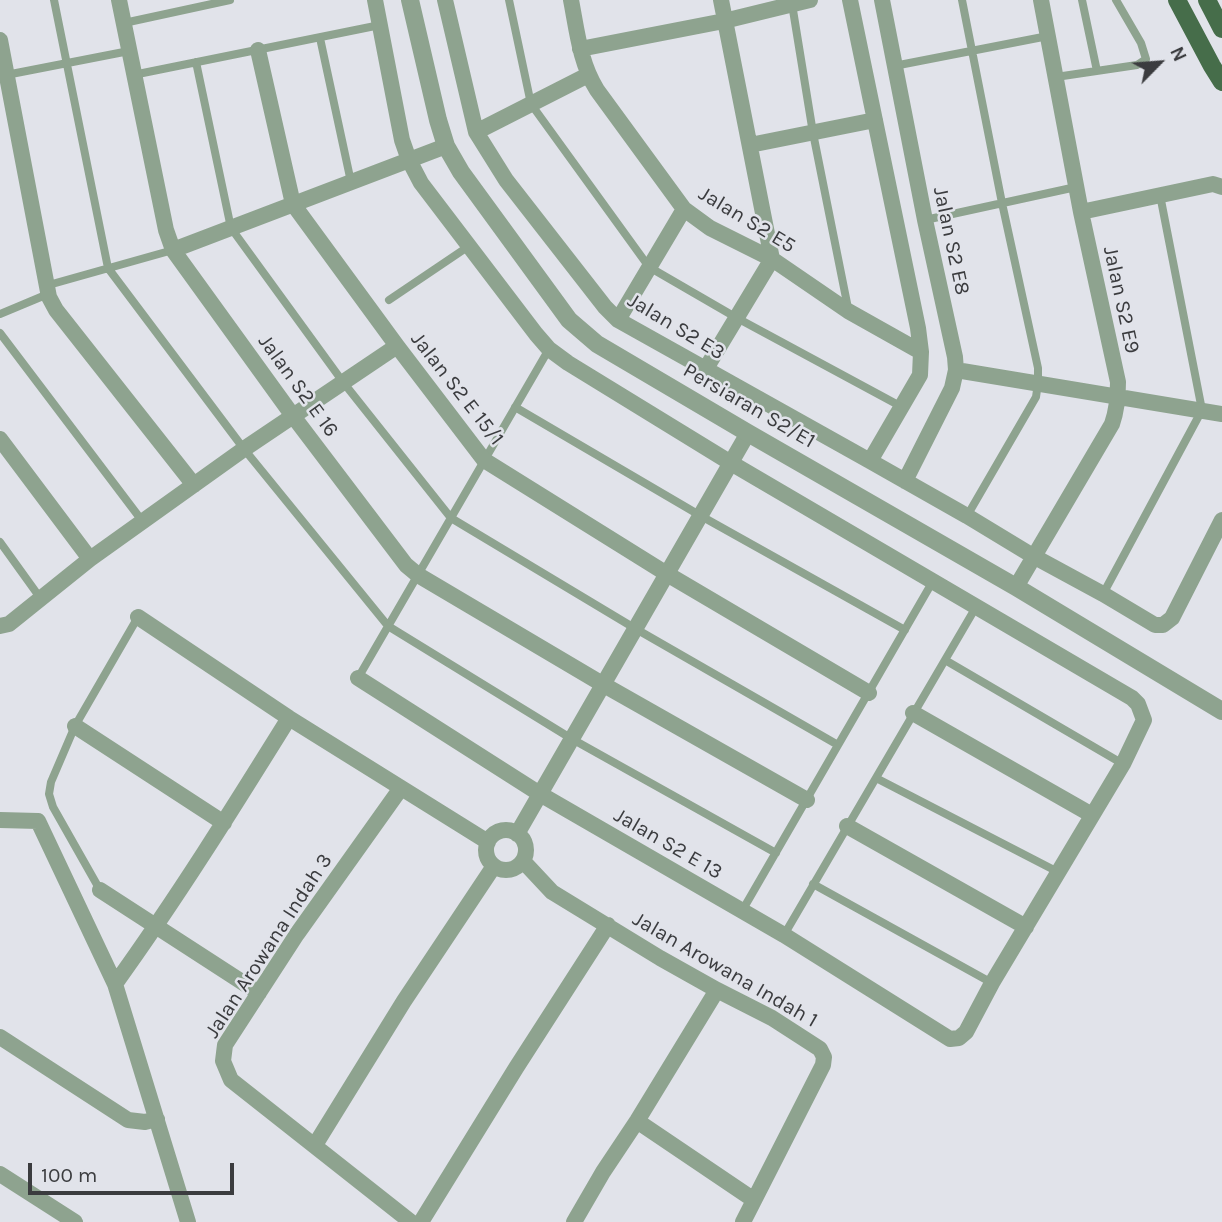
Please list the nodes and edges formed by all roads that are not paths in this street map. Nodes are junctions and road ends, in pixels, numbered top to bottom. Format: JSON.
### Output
{"nodes":[{"id":1,"x":54,"y":0,"type":"edge"},
{"id":2,"x":119,"y":0,"type":"edge"},
{"id":3,"x":230,"y":0,"type":"edge"},
{"id":4,"x":375,"y":0,"type":"edge"},
{"id":5,"x":410,"y":0,"type":"edge"},
{"id":6,"x":444,"y":0,"type":"edge"},
{"id":7,"x":509,"y":0,"type":"edge"},
{"id":8,"x":571,"y":0,"type":"edge"},
{"id":9,"x":721,"y":0,"type":"edge"},
{"id":10,"x":810,"y":0,"type":"edge"},
{"id":11,"x":850,"y":0,"type":"edge"},
{"id":12,"x":882,"y":0,"type":"edge"},
{"id":13,"x":962,"y":0,"type":"edge"},
{"id":14,"x":1041,"y":0,"type":"edge"},
{"id":15,"x":1082,"y":0,"type":"edge"},
{"id":16,"x":1116,"y":0,"type":"edge"},
{"id":17,"x":1177,"y":0,"type":"edge"},
{"id":18,"x":1207,"y":0,"type":"edge"},
{"id":19,"x":792,"y":4,"type":"junction"},
{"id":20,"x":186,"y":5,"type":"edge"},
{"id":21,"x":724,"y":21,"type":"junction"},
{"id":22,"x":124,"y":23,"type":"junction"},
{"id":23,"x":380,"y":26,"type":"junction"},
{"id":24,"x":1222,"y":29,"type":"edge"},
{"id":25,"x":1048,"y":36,"type":"junction"},
{"id":26,"x":320,"y":38,"type":"junction"},
{"id":27,"x":0,"y":40,"type":"edge"},
{"id":28,"x":580,"y":49,"type":"junction"},
{"id":29,"x":258,"y":50,"type":"junction"},
{"id":30,"x":129,"y":51,"type":"junction"},
{"id":31,"x":972,"y":51,"type":"junction"},
{"id":32,"x":196,"y":62,"type":"junction"},
{"id":33,"x":66,"y":63,"type":"junction"},
{"id":34,"x":894,"y":66,"type":"junction"},
{"id":35,"x":1097,"y":71,"type":"junction"},
{"id":36,"x":3,"y":75,"type":"edge"},
{"id":37,"x":133,"y":75,"type":"junction"},
{"id":38,"x":588,"y":75,"type":"junction"},
{"id":39,"x":1056,"y":76,"type":"junction"},
{"id":40,"x":1222,"y":82,"type":"edge"},
{"id":41,"x":531,"y":104,"type":"junction"},
{"id":42,"x":875,"y":120,"type":"junction"},
{"id":43,"x":476,"y":132,"type":"junction"},
{"id":44,"x":813,"y":133,"type":"junction"},
{"id":45,"x":750,"y":145,"type":"junction"},
{"id":46,"x":446,"y":146,"type":"junction"},
{"id":47,"x":409,"y":160,"type":"junction"},
{"id":48,"x":351,"y":182,"type":"junction"},
{"id":49,"x":1076,"y":187,"type":"junction"},
{"id":50,"x":1222,"y":187,"type":"edge"},
{"id":51,"x":1160,"y":195,"type":"junction"},
{"id":52,"x":1002,"y":203,"type":"junction"},
{"id":53,"x":293,"y":204,"type":"junction"},
{"id":54,"x":684,"y":209,"type":"junction"},
{"id":55,"x":1081,"y":212,"type":"junction"},
{"id":56,"x":925,"y":220,"type":"junction"},
{"id":57,"x":231,"y":228,"type":"junction"},
{"id":58,"x":469,"y":246,"type":"junction"},
{"id":59,"x":173,"y":250,"type":"junction"},
{"id":60,"x":772,"y":259,"type":"junction"},
{"id":61,"x":649,"y":267,"type":"junction"},
{"id":62,"x":108,"y":268,"type":"junction"},
{"id":63,"x":47,"y":290,"type":"junction"},
{"id":64,"x":389,"y":300,"type":"dead end"},
{"id":65,"x":848,"y":311,"type":"junction"},
{"id":66,"x":0,"y":314,"type":"edge"},
{"id":67,"x":737,"y":318,"type":"junction"},
{"id":68,"x":618,"y":320,"type":"junction"},
{"id":69,"x":0,"y":333,"type":"edge"},
{"id":70,"x":397,"y":346,"type":"junction"},
{"id":71,"x":549,"y":349,"type":"junction"},
{"id":72,"x":921,"y":352,"type":"junction"},
{"id":73,"x":705,"y":370,"type":"junction"},
{"id":74,"x":956,"y":370,"type":"junction"},
{"id":75,"x":343,"y":382,"type":"junction"},
{"id":76,"x":1038,"y":383,"type":"junction"},
{"id":77,"x":1118,"y":396,"type":"junction"},
{"id":78,"x":515,"y":407,"type":"junction"},
{"id":79,"x":902,"y":407,"type":"junction"},
{"id":80,"x":1202,"y":410,"type":"junction"},
{"id":81,"x":1222,"y":414,"type":"edge"},
{"id":82,"x":293,"y":416,"type":"junction"},
{"id":83,"x":748,"y":433,"type":"junction"},
{"id":84,"x":0,"y":439,"type":"edge"},
{"id":85,"x":244,"y":449,"type":"junction"},
{"id":86,"x":484,"y":460,"type":"junction"},
{"id":87,"x":870,"y":461,"type":"junction"},
{"id":88,"x":731,"y":463,"type":"junction"},
{"id":89,"x":905,"y":481,"type":"junction"},
{"id":90,"x":194,"y":485,"type":"junction"},
{"id":91,"x":701,"y":516,"type":"junction"},
{"id":92,"x":967,"y":516,"type":"junction"},
{"id":93,"x":451,"y":518,"type":"junction"},
{"id":94,"x":1222,"y":520,"type":"edge"},
{"id":95,"x":143,"y":522,"type":"junction"},
{"id":96,"x":0,"y":542,"type":"edge"},
{"id":97,"x":1033,"y":556,"type":"junction"},
{"id":98,"x":90,"y":559,"type":"junction"},
{"id":99,"x":667,"y":574,"type":"junction"},
{"id":100,"x":418,"y":575,"type":"junction"},
{"id":101,"x":933,"y":581,"type":"junction"},
{"id":102,"x":1016,"y":587,"type":"junction"},
{"id":103,"x":1103,"y":594,"type":"junction"},
{"id":104,"x":41,"y":599,"type":"junction"},
{"id":105,"x":976,"y":607,"type":"junction"},
{"id":106,"x":138,"y":617,"type":"joint"},
{"id":107,"x":0,"y":626,"type":"edge"},
{"id":108,"x":388,"y":626,"type":"junction"},
{"id":109,"x":636,"y":629,"type":"junction"},
{"id":110,"x":905,"y":630,"type":"junction"},
{"id":111,"x":945,"y":660,"type":"junction"},
{"id":112,"x":358,"y":678,"type":"joint"},
{"id":113,"x":604,"y":685,"type":"junction"},
{"id":114,"x":869,"y":693,"type":"junction"},
{"id":115,"x":1222,"y":711,"type":"edge"},
{"id":116,"x":913,"y":713,"type":"junction"},
{"id":117,"x":289,"y":718,"type":"junction"},
{"id":118,"x":75,"y":726,"type":"junction"},
{"id":119,"x":572,"y":740,"type":"junction"},
{"id":120,"x":838,"y":745,"type":"junction"},
{"id":121,"x":1123,"y":764,"type":"junction"},
{"id":122,"x":876,"y":778,"type":"junction"},
{"id":123,"x":401,"y":788,"type":"junction"},
{"id":124,"x":540,"y":794,"type":"junction"},
{"id":125,"x":807,"y":800,"type":"junction"},
{"id":126,"x":1092,"y":816,"type":"junction"},
{"id":127,"x":0,"y":820,"type":"edge"},
{"id":128,"x":224,"y":823,"type":"junction"},
{"id":129,"x":847,"y":826,"type":"junction"},
{"id":130,"x":517,"y":834,"type":"junction"},
{"id":131,"x":488,"y":842,"type":"junction"},
{"id":132,"x":776,"y":853,"type":"junction"},
{"id":133,"x":523,"y":861,"type":"junction"},
{"id":134,"x":494,"y":866,"type":"junction"},
{"id":135,"x":1058,"y":872,"type":"junction"},
{"id":136,"x":813,"y":884,"type":"junction"},
{"id":137,"x":100,"y":890,"type":"joint"},
{"id":138,"x":742,"y":911,"type":"junction"},
{"id":139,"x":608,"y":925,"type":"junction"},
{"id":140,"x":156,"y":927,"type":"junction"},
{"id":141,"x":1026,"y":927,"type":"junction"},
{"id":142,"x":784,"y":935,"type":"junction"},
{"id":143,"x":992,"y":983,"type":"junction"},
{"id":144,"x":115,"y":984,"type":"junction"},
{"id":145,"x":717,"y":990,"type":"junction"},
{"id":146,"x":259,"y":993,"type":"junction"},
{"id":147,"x":0,"y":1037,"type":"edge"},
{"id":148,"x":157,"y":1119,"type":"junction"},
{"id":149,"x":637,"y":1121,"type":"junction"},
{"id":150,"x":315,"y":1145,"type":"junction"},
{"id":151,"x":0,"y":1174,"type":"edge"},
{"id":152,"x":754,"y":1200,"type":"junction"},
{"id":153,"x":75,"y":1222,"type":"edge"},
{"id":154,"x":187,"y":1222,"type":"edge"},
{"id":155,"x":411,"y":1222,"type":"edge"},
{"id":156,"x":421,"y":1222,"type":"edge"},
{"id":157,"x":574,"y":1222,"type":"edge"},
{"id":158,"x":743,"y":1222,"type":"edge"}],
"edges":[{"from":1,"to":33,"type":"lane"},
{"from":2,"to":22,"type":"street","name":"Jalan S2 E 16"},
{"from":3,"to":20,"type":"lane"},
{"from":4,"to":23,"type":"street"},
{"from":5,"to":46,"type":"street","name":"Persiaran S2/E1"},
{"from":6,"to":43,"type":"street","name":"Jalan S2 E3"},
{"from":7,"to":41,"type":"lane"},
{"from":8,"to":28,"type":"street","name":"Jalan S2 E5"},
{"from":9,"to":21,"type":"street"},
{"from":10,"to":19,"type":"street"},
{"from":11,"to":42,"type":"street"},
{"from":12,"to":34,"type":"street","name":"Jalan S2 E8"},
{"from":13,"to":31,"type":"lane"},
{"from":14,"to":25,"type":"street","name":"Jalan S2 E9"},
{"from":15,"to":35,"type":"lane"},
{"from":16,"to":35,"type":"lane"},
{"from":17,"to":40,"type":"main road"},
{"from":18,"to":24,"type":"main road"},
{"from":19,"to":21,"type":"street"},
{"from":19,"to":44,"type":"lane"},
{"from":20,"to":22,"type":"lane"},
{"from":21,"to":28,"type":"street"},
{"from":21,"to":45,"type":"street"},
{"from":22,"to":30,"type":"street","name":"Jalan S2 E 16"},
{"from":23,"to":26,"type":"lane"},
{"from":23,"to":47,"type":"street"},
{"from":25,"to":31,"type":"lane"},
{"from":25,"to":39,"type":"street","name":"Jalan S2 E9"},
{"from":26,"to":29,"type":"lane"},
{"from":26,"to":48,"type":"lane"},
{"from":27,"to":36,"type":"street"},
{"from":28,"to":38,"type":"street","name":"Jalan S2 E5"},
{"from":29,"to":32,"type":"lane"},
{"from":29,"to":53,"type":"street"},
{"from":30,"to":33,"type":"lane"},
{"from":30,"to":37,"type":"street","name":"Jalan S2 E 16"},
{"from":31,"to":34,"type":"lane"},
{"from":31,"to":52,"type":"lane"},
{"from":32,"to":37,"type":"lane"},
{"from":32,"to":57,"type":"lane"},
{"from":33,"to":36,"type":"lane"},
{"from":33,"to":62,"type":"lane"},
{"from":34,"to":56,"type":"street","name":"Jalan S2 E8"},
{"from":35,"to":39,"type":"lane"},
{"from":36,"to":63,"type":"street"},
{"from":37,"to":59,"type":"street","name":"Jalan S2 E 16"},
{"from":38,"to":41,"type":"street"},
{"from":38,"to":54,"type":"street","name":"Jalan S2 E5"},
{"from":39,"to":49,"type":"street","name":"Jalan S2 E9"},
{"from":41,"to":43,"type":"street"},
{"from":41,"to":61,"type":"lane"},
{"from":42,"to":44,"type":"street"},
{"from":42,"to":72,"type":"street"},
{"from":43,"to":68,"type":"street","name":"Jalan S2 E3"},
{"from":44,"to":45,"type":"street"},
{"from":44,"to":65,"type":"lane"},
{"from":45,"to":60,"type":"street"},
{"from":46,"to":47,"type":"street"},
{"from":46,"to":83,"type":"street","name":"Persiaran S2/E1"},
{"from":47,"to":48,"type":"street"},
{"from":47,"to":58,"type":"street"},
{"from":48,"to":53,"type":"street"},
{"from":49,"to":52,"type":"lane"},
{"from":49,"to":55,"type":"street","name":"Jalan S2 E9"},
{"from":50,"to":51,"type":"street"},
{"from":51,"to":55,"type":"street"},
{"from":51,"to":80,"type":"lane"},
{"from":52,"to":56,"type":"lane"},
{"from":52,"to":76,"type":"lane"},
{"from":53,"to":57,"type":"street"},
{"from":53,"to":70,"type":"street","name":"Jalan S2 E 15/1"},
{"from":54,"to":60,"type":"street","name":"Jalan S2 E5"},
{"from":54,"to":61,"type":"street"},
{"from":55,"to":77,"type":"street","name":"Jalan S2 E9"},
{"from":56,"to":74,"type":"street","name":"Jalan S2 E8"},
{"from":57,"to":59,"type":"street"},
{"from":57,"to":75,"type":"lane"},
{"from":58,"to":64,"type":"lane"},
{"from":58,"to":71,"type":"street"},
{"from":59,"to":62,"type":"lane"},
{"from":59,"to":82,"type":"street","name":"Jalan S2 E 16"},
{"from":60,"to":65,"type":"street","name":"Jalan S2 E5"},
{"from":60,"to":67,"type":"street"},
{"from":61,"to":67,"type":"lane"},
{"from":61,"to":68,"type":"street"},
{"from":62,"to":63,"type":"lane"},
{"from":62,"to":85,"type":"lane"},
{"from":63,"to":66,"type":"lane"},
{"from":63,"to":90,"type":"street"},
{"from":65,"to":72,"type":"street","name":"Jalan S2 E5"},
{"from":67,"to":73,"type":"street"},
{"from":67,"to":79,"type":"lane"},
{"from":68,"to":73,"type":"street","name":"Jalan S2 E3"},
{"from":69,"to":95,"type":"lane"},
{"from":70,"to":75,"type":"street"},
{"from":70,"to":86,"type":"street","name":"Jalan S2 E 15/1"},
{"from":71,"to":78,"type":"lane"},
{"from":71,"to":88,"type":"street"},
{"from":72,"to":79,"type":"street"},
{"from":73,"to":87,"type":"street","name":"Jalan S2 E3"},
{"from":74,"to":76,"type":"street"},
{"from":74,"to":89,"type":"street","name":"Jalan S2 E8"},
{"from":75,"to":82,"type":"street"},
{"from":75,"to":93,"type":"lane"},
{"from":76,"to":77,"type":"street"},
{"from":76,"to":92,"type":"lane"},
{"from":77,"to":80,"type":"street"},
{"from":77,"to":97,"type":"street","name":"Jalan S2 E9"},
{"from":78,"to":86,"type":"lane"},
{"from":78,"to":91,"type":"lane"},
{"from":79,"to":87,"type":"street"},
{"from":80,"to":81,"type":"street"},
{"from":80,"to":103,"type":"lane"},
{"from":82,"to":85,"type":"street"},
{"from":82,"to":100,"type":"street","name":"Jalan S2 E 16"},
{"from":83,"to":88,"type":"street"},
{"from":83,"to":102,"type":"street","name":"Persiaran S2/E1"},
{"from":84,"to":98,"type":"street"},
{"from":85,"to":90,"type":"street"},
{"from":85,"to":108,"type":"lane"},
{"from":86,"to":93,"type":"lane"},
{"from":86,"to":99,"type":"street","name":"Jalan S2 E 15/1"},
{"from":87,"to":89,"type":"street","name":"Jalan S2 E3"},
{"from":88,"to":91,"type":"street"},
{"from":88,"to":101,"type":"street"},
{"from":89,"to":92,"type":"street","name":"Jalan S2 E3"},
{"from":90,"to":95,"type":"street"},
{"from":91,"to":99,"type":"street"},
{"from":91,"to":110,"type":"lane"},
{"from":92,"to":97,"type":"street","name":"Jalan S2 E3"},
{"from":93,"to":100,"type":"lane"},
{"from":93,"to":109,"type":"lane"},
{"from":94,"to":103,"type":"street","name":"Jalan S2 E3"},
{"from":95,"to":98,"type":"street"},
{"from":96,"to":104,"type":"lane"},
{"from":97,"to":102,"type":"street","name":"Jalan S2 E9"},
{"from":97,"to":103,"type":"street","name":"Jalan S2 E3"},
{"from":98,"to":104,"type":"street"},
{"from":99,"to":109,"type":"street"},
{"from":99,"to":114,"type":"street","name":"Jalan S2 E 15/1"},
{"from":100,"to":108,"type":"lane"},
{"from":100,"to":113,"type":"street","name":"Jalan S2 E 16"},
{"from":101,"to":105,"type":"street"},
{"from":101,"to":110,"type":"lane"},
{"from":102,"to":115,"type":"street","name":"Persiaran S2/E1"},
{"from":104,"to":107,"type":"street"},
{"from":105,"to":111,"type":"lane"},
{"from":105,"to":121,"type":"street"},
{"from":106,"to":117,"type":"street"},
{"from":106,"to":118,"type":"lane"},
{"from":108,"to":112,"type":"lane"},
{"from":108,"to":119,"type":"lane"},
{"from":109,"to":113,"type":"street"},
{"from":109,"to":120,"type":"lane"},
{"from":110,"to":114,"type":"lane"},
{"from":111,"to":116,"type":"lane"},
{"from":111,"to":121,"type":"lane"},
{"from":112,"to":124,"type":"street","name":"Jalan S2 E 13"},
{"from":113,"to":119,"type":"street"},
{"from":113,"to":125,"type":"street","name":"Jalan S2 E 16"},
{"from":114,"to":120,"type":"lane"},
{"from":116,"to":122,"type":"lane"},
{"from":116,"to":126,"type":"street"},
{"from":117,"to":123,"type":"street"},
{"from":117,"to":128,"type":"street"},
{"from":118,"to":128,"type":"street"},
{"from":118,"to":137,"type":"lane"},
{"from":119,"to":124,"type":"street"},
{"from":119,"to":132,"type":"lane"},
{"from":120,"to":125,"type":"lane"},
{"from":121,"to":126,"type":"street"},
{"from":122,"to":129,"type":"lane"},
{"from":122,"to":135,"type":"lane"},
{"from":123,"to":131,"type":"street"},
{"from":123,"to":146,"type":"street","name":"Jalan Arowana Indah 3"},
{"from":124,"to":130,"type":"street"},
{"from":124,"to":138,"type":"street","name":"Jalan S2 E 13"},
{"from":125,"to":132,"type":"lane"},
{"from":126,"to":135,"type":"street"},
{"from":127,"to":144,"type":"street"},
{"from":128,"to":140,"type":"street"},
{"from":129,"to":136,"type":"lane"},
{"from":129,"to":141,"type":"street"},
{"from":130,"to":131,"type":"street"},
{"from":130,"to":133,"type":"street"},
{"from":131,"to":134,"type":"street"},
{"from":132,"to":138,"type":"lane"},
{"from":133,"to":134,"type":"street"},
{"from":133,"to":139,"type":"street","name":"Jalan Arowana Indah 1"},
{"from":134,"to":150,"type":"street"},
{"from":135,"to":141,"type":"street"},
{"from":136,"to":142,"type":"lane"},
{"from":136,"to":143,"type":"lane"},
{"from":137,"to":140,"type":"street"},
{"from":138,"to":142,"type":"street","name":"Jalan S2 E 13"},
{"from":139,"to":145,"type":"street","name":"Jalan Arowana Indah 1"},
{"from":139,"to":156,"type":"street"},
{"from":140,"to":144,"type":"street"},
{"from":140,"to":146,"type":"street"},
{"from":141,"to":143,"type":"street"},
{"from":142,"to":143,"type":"street","name":"Jalan S2 E 13"},
{"from":144,"to":148,"type":"street"},
{"from":145,"to":149,"type":"street"},
{"from":145,"to":152,"type":"street","name":"Jalan Arowana Indah 1"},
{"from":146,"to":150,"type":"street","name":"Jalan Arowana Indah 3"},
{"from":147,"to":148,"type":"street"},
{"from":148,"to":154,"type":"street"},
{"from":149,"to":152,"type":"street"},
{"from":149,"to":157,"type":"street"},
{"from":150,"to":155,"type":"street","name":"Jalan Arowana Indah 3"},
{"from":151,"to":153,"type":"street"},
{"from":152,"to":158,"type":"street","name":"Jalan Arowana Indah 1"}]}
